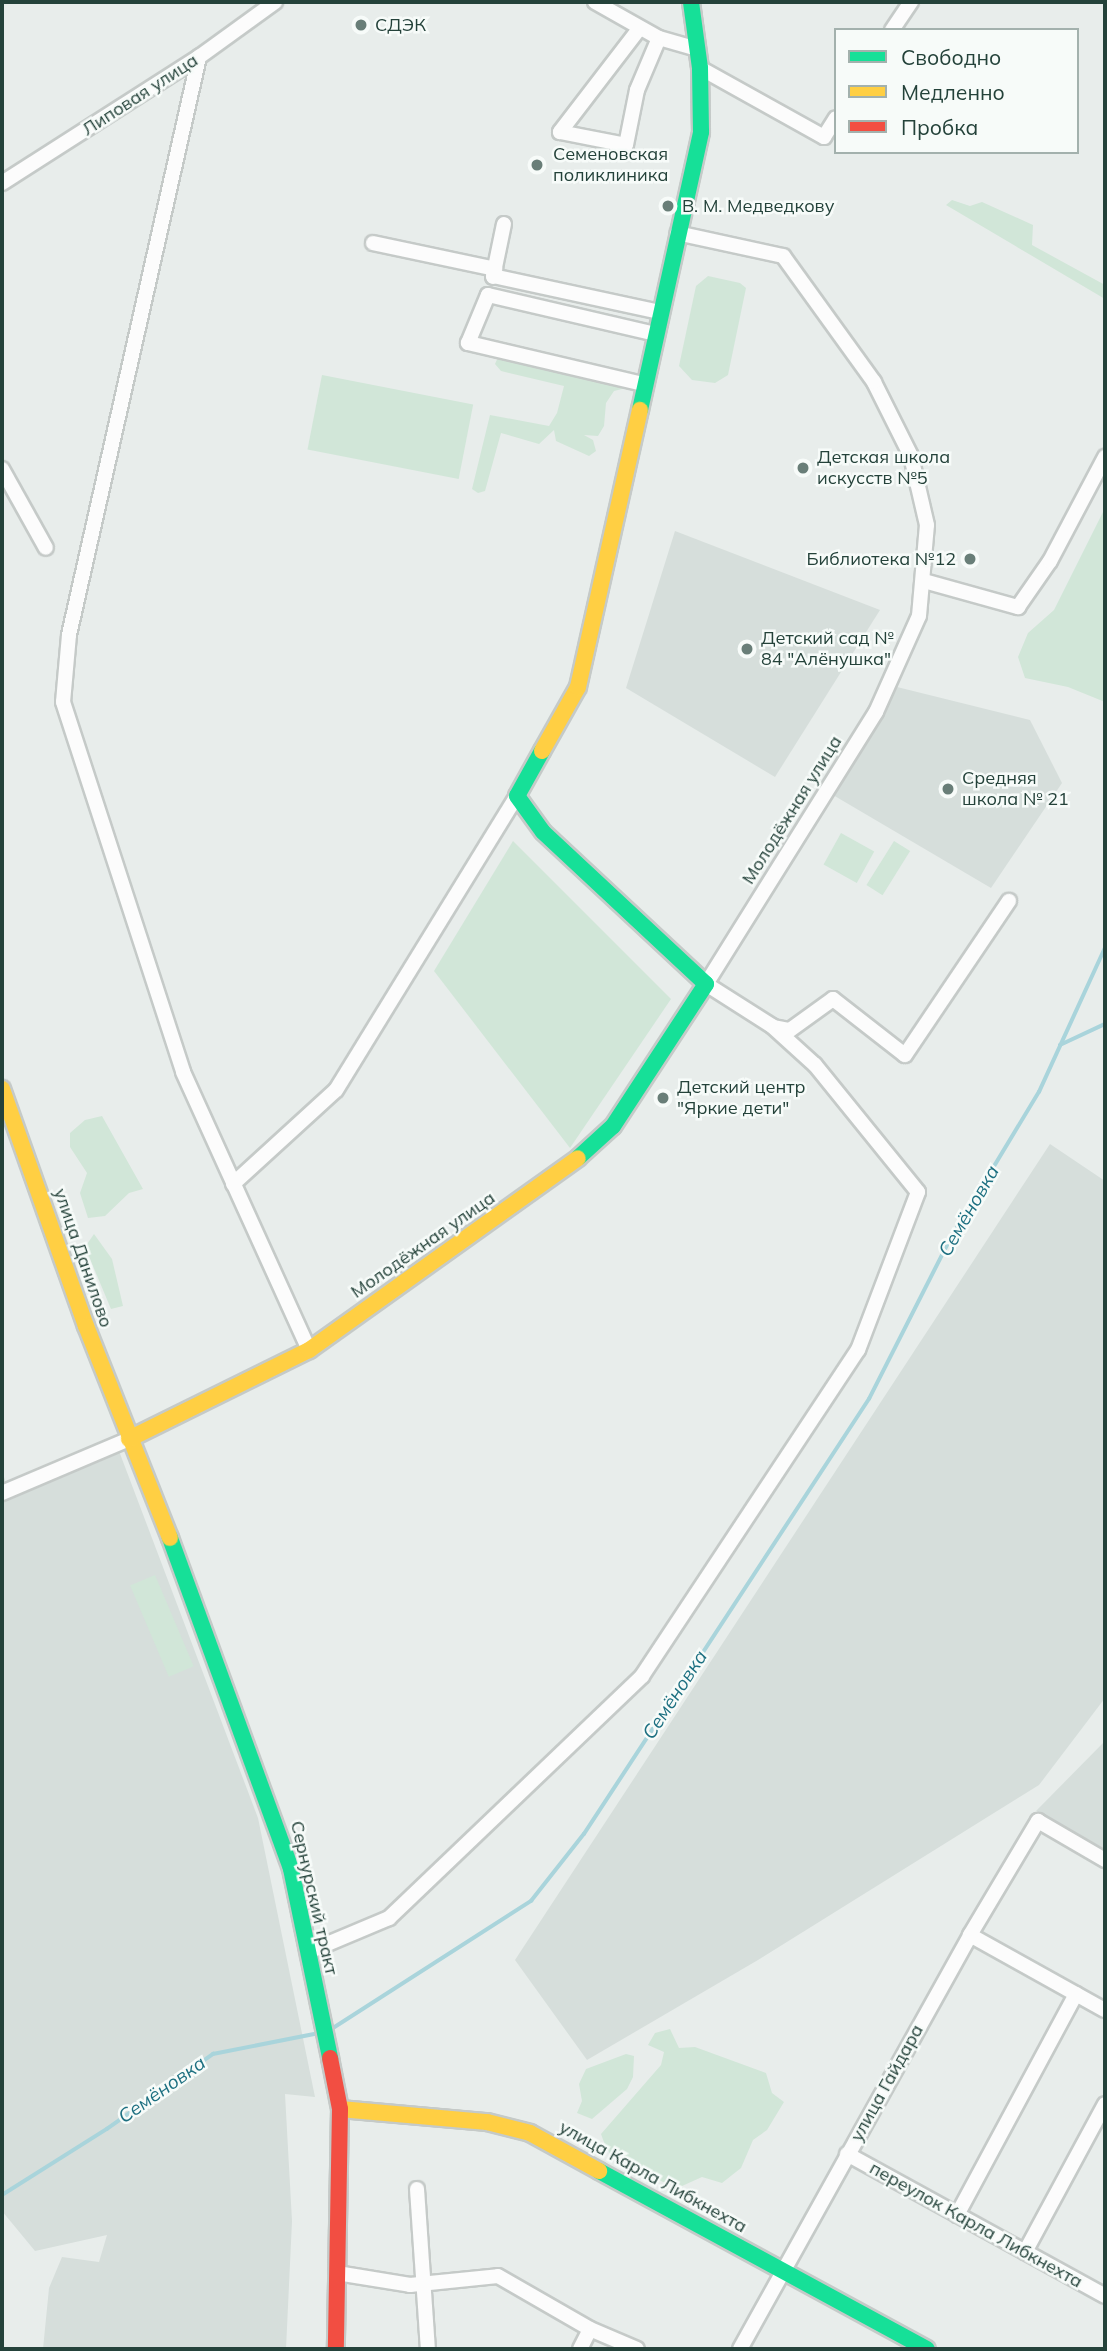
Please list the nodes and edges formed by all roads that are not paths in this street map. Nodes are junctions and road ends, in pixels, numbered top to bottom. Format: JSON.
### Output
{"nodes":[{"id":1,"x":275,"y":2,"type":"edge"},
{"id":2,"x":595,"y":2,"type":"edge"},
{"id":3,"x":691,"y":2,"type":"edge"},
{"id":4,"x":911,"y":2,"type":"edge"},
{"id":5,"x":893,"y":28,"type":"edge"},
{"id":6,"x":639,"y":29,"type":"junction"},
{"id":7,"x":659,"y":38,"type":"junction"},
{"id":8,"x":697,"y":49,"type":"junction"},
{"id":9,"x":199,"y":57,"type":"junction"},
{"id":10,"x":700,"y":68,"type":"junction"},
{"id":11,"x":834,"y":121,"type":"edge"},
{"id":12,"x":2,"y":183,"type":"edge"},
{"id":13,"x":504,"y":225,"type":"dead end"},
{"id":14,"x":677,"y":233,"type":"junction"},
{"id":15,"x":373,"y":243,"type":"dead end"},
{"id":16,"x":494,"y":272,"type":"junction"},
{"id":17,"x":488,"y":295,"type":"junction"},
{"id":18,"x":659,"y":312,"type":"junction"},
{"id":19,"x":654,"y":334,"type":"junction"},
{"id":20,"x":643,"y":384,"type":"junction"},
{"id":21,"x":1105,"y":457,"type":"edge"},
{"id":22,"x":2,"y":469,"type":"edge"},
{"id":23,"x":46,"y":548,"type":"dead end"},
{"id":24,"x":924,"y":581,"type":"junction"},
{"id":25,"x":517,"y":796,"type":"junction"},
{"id":26,"x":1009,"y":901,"type":"dead end"},
{"id":27,"x":706,"y":984,"type":"junction"},
{"id":28,"x":772,"y":1026,"type":"junction"},
{"id":29,"x":2,"y":1089,"type":"edge"},
{"id":30,"x":233,"y":1184,"type":"junction"},
{"id":31,"x":309,"y":1350,"type":"junction"},
{"id":32,"x":129,"y":1439,"type":"junction"},
{"id":33,"x":2,"y":1493,"type":"edge"},
{"id":34,"x":1105,"y":1860,"type":"edge"},
{"id":35,"x":970,"y":1935,"type":"junction"},
{"id":36,"x":308,"y":1952,"type":"junction"},
{"id":37,"x":1076,"y":1994,"type":"junction"},
{"id":38,"x":1105,"y":2011,"type":"edge"},
{"id":39,"x":1105,"y":2104,"type":"edge"},
{"id":40,"x":340,"y":2109,"type":"junction"},
{"id":41,"x":847,"y":2154,"type":"junction"},
{"id":42,"x":417,"y":2189,"type":"dead end"},
{"id":43,"x":957,"y":2215,"type":"junction"},
{"id":44,"x":1025,"y":2252,"type":"junction"},
{"id":45,"x":783,"y":2271,"type":"junction"},
{"id":46,"x":337,"y":2273,"type":"junction"},
{"id":47,"x":423,"y":2283,"type":"junction"},
{"id":48,"x":1105,"y":2296,"type":"edge"},
{"id":49,"x":590,"y":2329,"type":"junction"},
{"id":50,"x":336,"y":2349,"type":"edge"},
{"id":51,"x":428,"y":2349,"type":"edge"},
{"id":52,"x":580,"y":2349,"type":"edge"},
{"id":53,"x":637,"y":2349,"type":"edge"},
{"id":54,"x":740,"y":2349,"type":"edge"},
{"id":55,"x":927,"y":2349,"type":"edge"}],
"edges":[{"from":1,"to":9,"type":"street","name":"Липовая улица"},
{"from":2,"to":6,"type":"street"},
{"from":3,"to":8,"type":"main road"},
{"from":4,"to":5,"type":"street"},
{"from":6,"to":7,"type":"street"},
{"from":6,"to":7,"type":"street"},
{"from":7,"to":8,"type":"street"},
{"from":8,"to":10,"type":"main road"},
{"from":9,"to":12,"type":"street","name":"Липовая улица"},
{"from":9,"to":30,"type":"street"},
{"from":10,"to":11,"type":"street"},
{"from":10,"to":14,"type":"main road"},
{"from":13,"to":16,"type":"street"},
{"from":14,"to":18,"type":"main road"},
{"from":14,"to":24,"type":"street","name":"Молодёжная улица"},
{"from":15,"to":16,"type":"street"},
{"from":16,"to":17,"type":"street"},
{"from":16,"to":18,"type":"street"},
{"from":17,"to":19,"type":"street"},
{"from":17,"to":20,"type":"street"},
{"from":18,"to":19,"type":"main road"},
{"from":19,"to":20,"type":"main road"},
{"from":20,"to":25,"type":"main road"},
{"from":21,"to":24,"type":"street"},
{"from":22,"to":23,"type":"street"},
{"from":24,"to":27,"type":"street","name":"Молодёжная улица"},
{"from":25,"to":27,"type":"main road"},
{"from":25,"to":30,"type":"street"},
{"from":26,"to":28,"type":"street"},
{"from":27,"to":28,"type":"street"},
{"from":27,"to":31,"type":"main road","name":"Молодёжная улица"},
{"from":28,"to":36,"type":"street"},
{"from":29,"to":32,"type":"main road","name":"улица Данилово"},
{"from":30,"to":31,"type":"street"},
{"from":31,"to":32,"type":"main road","name":"Молодёжная улица"},
{"from":32,"to":33,"type":"street"},
{"from":32,"to":36,"type":"main road","name":"Сернурский тракт"},
{"from":34,"to":35,"type":"street","name":"улица Гайдара"},
{"from":35,"to":37,"type":"street"},
{"from":35,"to":41,"type":"street","name":"улица Гайдара"},
{"from":36,"to":40,"type":"main road","name":"Сернурский тракт"},
{"from":37,"to":38,"type":"street"},
{"from":37,"to":43,"type":"street"},
{"from":39,"to":44,"type":"street"},
{"from":40,"to":45,"type":"main road","name":"улица Карла Либкнехта"},
{"from":40,"to":46,"type":"main road","name":"Сернурский тракт"},
{"from":41,"to":43,"type":"street","name":"переулок Карла Либкнехта"},
{"from":41,"to":45,"type":"street","name":"улица Гайдара"},
{"from":42,"to":47,"type":"street"},
{"from":43,"to":44,"type":"street","name":"переулок Карла Либкнехта"},
{"from":44,"to":48,"type":"street","name":"переулок Карла Либкнехта"},
{"from":45,"to":54,"type":"street","name":"улица Гайдара"},
{"from":45,"to":55,"type":"main road","name":"улица Карла Либкнехта"},
{"from":46,"to":47,"type":"street"},
{"from":46,"to":50,"type":"main road","name":"Сернурский тракт"},
{"from":47,"to":49,"type":"street"},
{"from":47,"to":51,"type":"street"},
{"from":49,"to":52,"type":"street"},
{"from":49,"to":53,"type":"street"}]}
